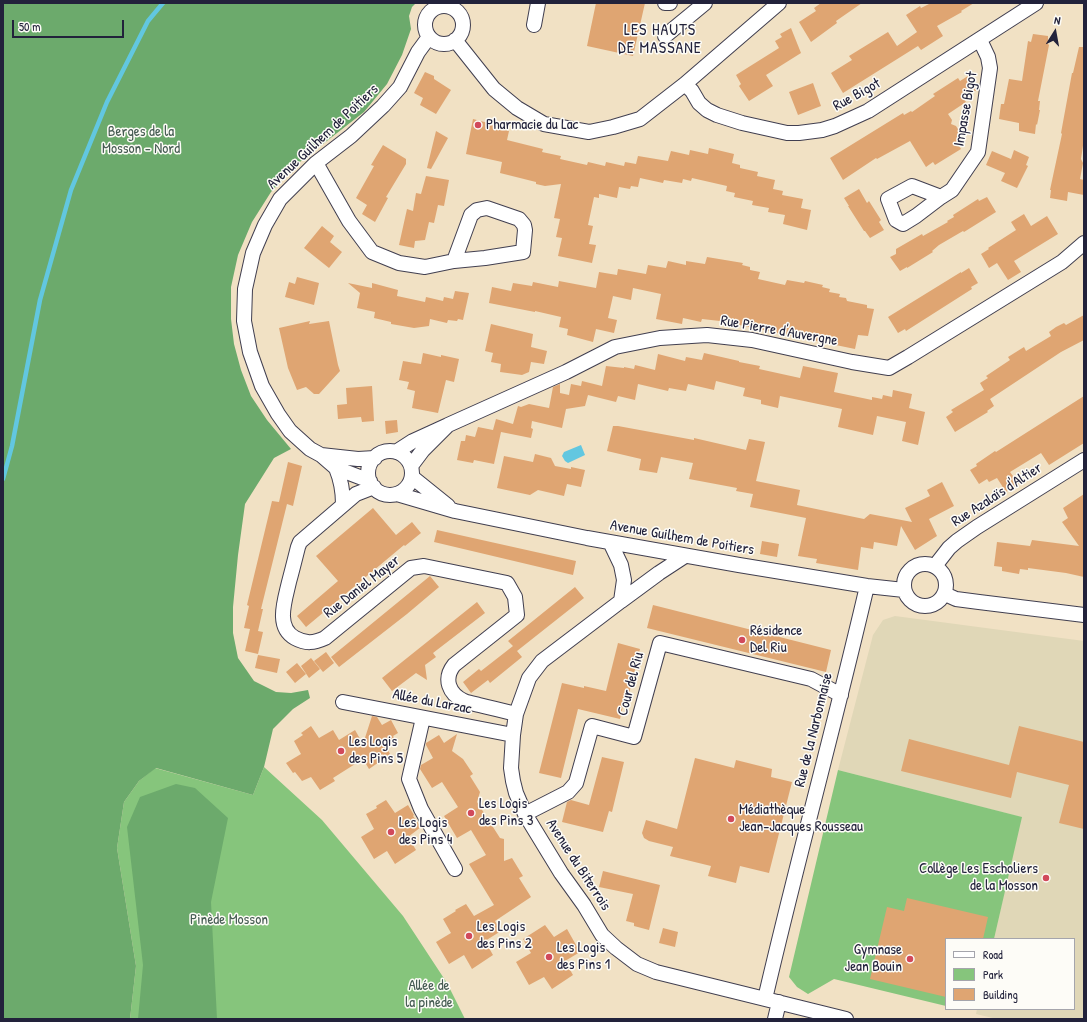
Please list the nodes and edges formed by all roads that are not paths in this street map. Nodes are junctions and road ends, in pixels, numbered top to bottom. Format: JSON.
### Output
{"nodes":[{"id":1,"x":538,"y":3,"type":"edge"},
{"id":2,"x":665,"y":3,"type":"edge"},
{"id":3,"x":670,"y":3,"type":"edge"},
{"id":4,"x":705,"y":3,"type":"edge"},
{"id":5,"x":779,"y":3,"type":"edge"},
{"id":6,"x":1036,"y":3,"type":"edge"},
{"id":7,"x":432,"y":6,"type":"edge"},
{"id":8,"x":458,"y":8,"type":"edge"},
{"id":9,"x":534,"y":26,"type":"dead end"},
{"id":10,"x":665,"y":36,"type":"dead end"},
{"id":11,"x":429,"y":38,"type":"junction"},
{"id":12,"x":455,"y":40,"type":"junction"},
{"id":13,"x":980,"y":40,"type":"junction"},
{"id":14,"x":686,"y":84,"type":"junction"},
{"id":15,"x":316,"y":164,"type":"junction"},
{"id":16,"x":941,"y":197,"type":"dead end"},
{"id":17,"x":1084,"y":242,"type":"edge"},
{"id":18,"x":454,"y":261,"type":"junction"},
{"id":19,"x":448,"y":425,"type":"junction"},
{"id":20,"x":396,"y":452,"type":"junction"},
{"id":21,"x":321,"y":456,"type":"junction"},
{"id":22,"x":375,"y":458,"type":"junction"},
{"id":23,"x":1084,"y":460,"type":"edge"},
{"id":24,"x":336,"y":468,"type":"junction"},
{"id":25,"x":411,"y":472,"type":"junction"},
{"id":26,"x":372,"y":484,"type":"junction"},
{"id":27,"x":397,"y":494,"type":"junction"},
{"id":28,"x":344,"y":504,"type":"junction"},
{"id":29,"x":455,"y":512,"type":"junction"},
{"id":30,"x":610,"y":542,"type":"junction"},
{"id":31,"x":685,"y":556,"type":"junction"},
{"id":32,"x":935,"y":566,"type":"junction"},
{"id":33,"x":867,"y":586,"type":"junction"},
{"id":34,"x":904,"y":590,"type":"junction"},
{"id":35,"x":945,"y":594,"type":"junction"},
{"id":36,"x":621,"y":601,"type":"junction"},
{"id":37,"x":1084,"y":615,"type":"edge"},
{"id":38,"x":841,"y":695,"type":"junction"},
{"id":39,"x":343,"y":702,"type":"dead end"},
{"id":40,"x":516,"y":714,"type":"junction"},
{"id":41,"x":423,"y":718,"type":"junction"},
{"id":42,"x":513,"y":735,"type":"junction"},
{"id":43,"x":525,"y":814,"type":"junction"},
{"id":44,"x":455,"y":869,"type":"dead end"},
{"id":45,"x":765,"y":999,"type":"junction"},
{"id":46,"x":779,"y":1002,"type":"junction"},
{"id":47,"x":775,"y":1019,"type":"edge"},
{"id":48,"x":846,"y":1019,"type":"edge"}],
"edges":[{"from":1,"to":9,"type":"street"},
{"from":2,"to":3,"type":"street"},
{"from":4,"to":10,"type":"street"},
{"from":5,"to":14,"type":"street"},
{"from":6,"to":13,"type":"street","name":"Rue Bigot"},
{"from":7,"to":8,"type":"street"},
{"from":7,"to":11,"type":"street"},
{"from":8,"to":12,"type":"street"},
{"from":11,"to":12,"type":"street"},
{"from":11,"to":15,"type":"street","name":"Avenue Guilhem de Poitiers"},
{"from":12,"to":14,"type":"street"},
{"from":13,"to":14,"type":"street","name":"Rue Bigot"},
{"from":13,"to":16,"type":"street","name":"Impasse Bigot"},
{"from":15,"to":18,"type":"street"},
{"from":15,"to":21,"type":"street","name":"Avenue Guilhem de Poitiers"},
{"from":17,"to":19,"type":"street","name":"Rue Pierre d'Auvergne"},
{"from":18,"to":18,"type":"street"},
{"from":19,"to":20,"type":"street","name":"Rue Pierre d'Auvergne"},
{"from":19,"to":25,"type":"street","name":"Rue Pierre d'Auvergne"},
{"from":20,"to":22,"type":"street"},
{"from":20,"to":25,"type":"street"},
{"from":21,"to":22,"type":"street"},
{"from":21,"to":24,"type":"street","name":"Avenue Guilhem de Poitiers"},
{"from":22,"to":26,"type":"street"},
{"from":23,"to":32,"type":"street","name":"Rue Azalaïs d'Altier"},
{"from":24,"to":26,"type":"street","name":"Avenue Guilhem de Poitiers"},
{"from":24,"to":28,"type":"street"},
{"from":25,"to":27,"type":"street"},
{"from":25,"to":29,"type":"street","name":"Avenue Guilhem de Poitiers"},
{"from":26,"to":27,"type":"street"},
{"from":26,"to":28,"type":"street","name":"Rue Daniel Mayer"},
{"from":27,"to":29,"type":"street","name":"Avenue Guilhem de Poitiers"},
{"from":28,"to":40,"type":"street","name":"Rue Daniel Mayer"},
{"from":29,"to":30,"type":"street","name":"Avenue Guilhem de Poitiers"},
{"from":30,"to":31,"type":"street","name":"Avenue Guilhem de Poitiers"},
{"from":30,"to":36,"type":"street"},
{"from":31,"to":33,"type":"street","name":"Avenue Guilhem de Poitiers"},
{"from":31,"to":36,"type":"street","name":"Avenue du Biterrois"},
{"from":32,"to":34,"type":"street"},
{"from":32,"to":35,"type":"street"},
{"from":33,"to":34,"type":"street","name":"Avenue Guilhem de Poitiers"},
{"from":33,"to":38,"type":"street","name":"Rue de la Narbonnaise"},
{"from":34,"to":35,"type":"street"},
{"from":35,"to":37,"type":"street"},
{"from":36,"to":40,"type":"street","name":"Avenue du Biterrois"},
{"from":38,"to":43,"type":"street","name":"Cour del Riu"},
{"from":38,"to":45,"type":"street","name":"Rue de la Narbonnaise"},
{"from":39,"to":41,"type":"street","name":"Allée du Larzac"},
{"from":40,"to":42,"type":"street","name":"Avenue du Biterrois"},
{"from":41,"to":42,"type":"street","name":"Allée du Larzac"},
{"from":41,"to":44,"type":"street"},
{"from":42,"to":43,"type":"street","name":"Avenue du Biterrois"},
{"from":43,"to":45,"type":"street","name":"Avenue du Biterrois"},
{"from":45,"to":46,"type":"street","name":"Avenue du Biterrois"},
{"from":46,"to":47,"type":"street"},
{"from":46,"to":48,"type":"street","name":"Avenue du Biterrois"}]}
